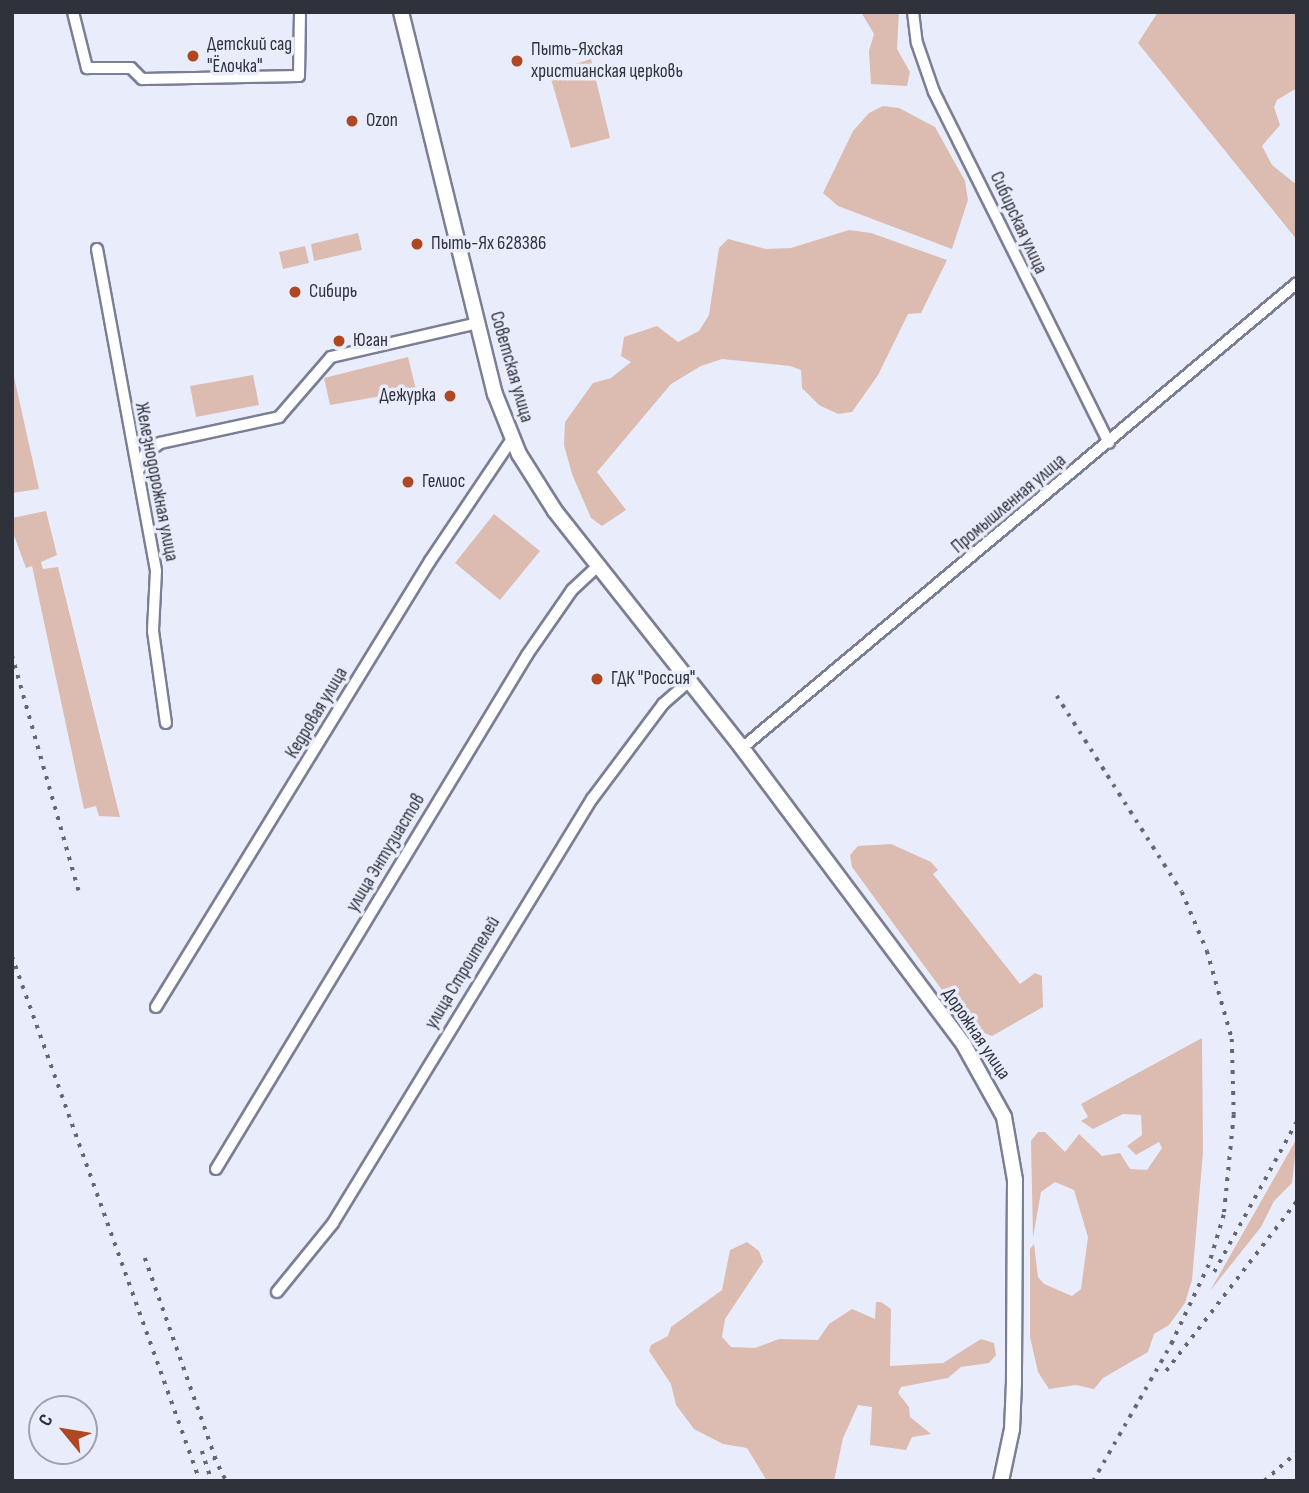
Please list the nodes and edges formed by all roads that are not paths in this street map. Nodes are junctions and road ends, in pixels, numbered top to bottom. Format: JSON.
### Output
{"nodes":[{"id":1,"x":73,"y":12,"type":"edge"},
{"id":2,"x":300,"y":12,"type":"edge"},
{"id":3,"x":401,"y":12,"type":"edge"},
{"id":4,"x":913,"y":12,"type":"edge"},
{"id":5,"x":97,"y":249,"type":"dead end"},
{"id":6,"x":1297,"y":283,"type":"edge"},
{"id":7,"x":478,"y":323,"type":"junction"},
{"id":8,"x":512,"y":439,"type":"junction"},
{"id":9,"x":1109,"y":443,"type":"junction"},
{"id":10,"x":138,"y":474,"type":"junction"},
{"id":11,"x":599,"y":565,"type":"junction"},
{"id":12,"x":690,"y":681,"type":"junction"},
{"id":13,"x":166,"y":723,"type":"dead end"},
{"id":14,"x":742,"y":748,"type":"junction"},
{"id":15,"x":156,"y":1007,"type":"dead end"},
{"id":16,"x":216,"y":1169,"type":"dead end"},
{"id":17,"x":277,"y":1292,"type":"dead end"},
{"id":18,"x":1001,"y":1481,"type":"edge"}],
"edges":[{"from":1,"to":2,"type":"street"},
{"from":3,"to":7,"type":"street","name":"Советская улица"},
{"from":4,"to":9,"type":"street","name":"Сибирская улица"},
{"from":5,"to":10,"type":"street","name":"Железнодорожная улица"},
{"from":6,"to":9,"type":"street","name":"Промышленная улица"},
{"from":7,"to":8,"type":"street","name":"Советская улица"},
{"from":7,"to":10,"type":"street"},
{"from":8,"to":11,"type":"street","name":"Советская улица"},
{"from":8,"to":15,"type":"street","name":"Кедровая улица"},
{"from":9,"to":14,"type":"street","name":"Промышленная улица"},
{"from":10,"to":13,"type":"street","name":"Железнодорожная улица"},
{"from":11,"to":12,"type":"street","name":"Советская улица"},
{"from":11,"to":16,"type":"street","name":"улица Энтузиастов"},
{"from":12,"to":14,"type":"street","name":"Советская улица"},
{"from":12,"to":17,"type":"street","name":"улица Строителей"},
{"from":14,"to":18,"type":"street","name":"Дорожная улица"}]}
